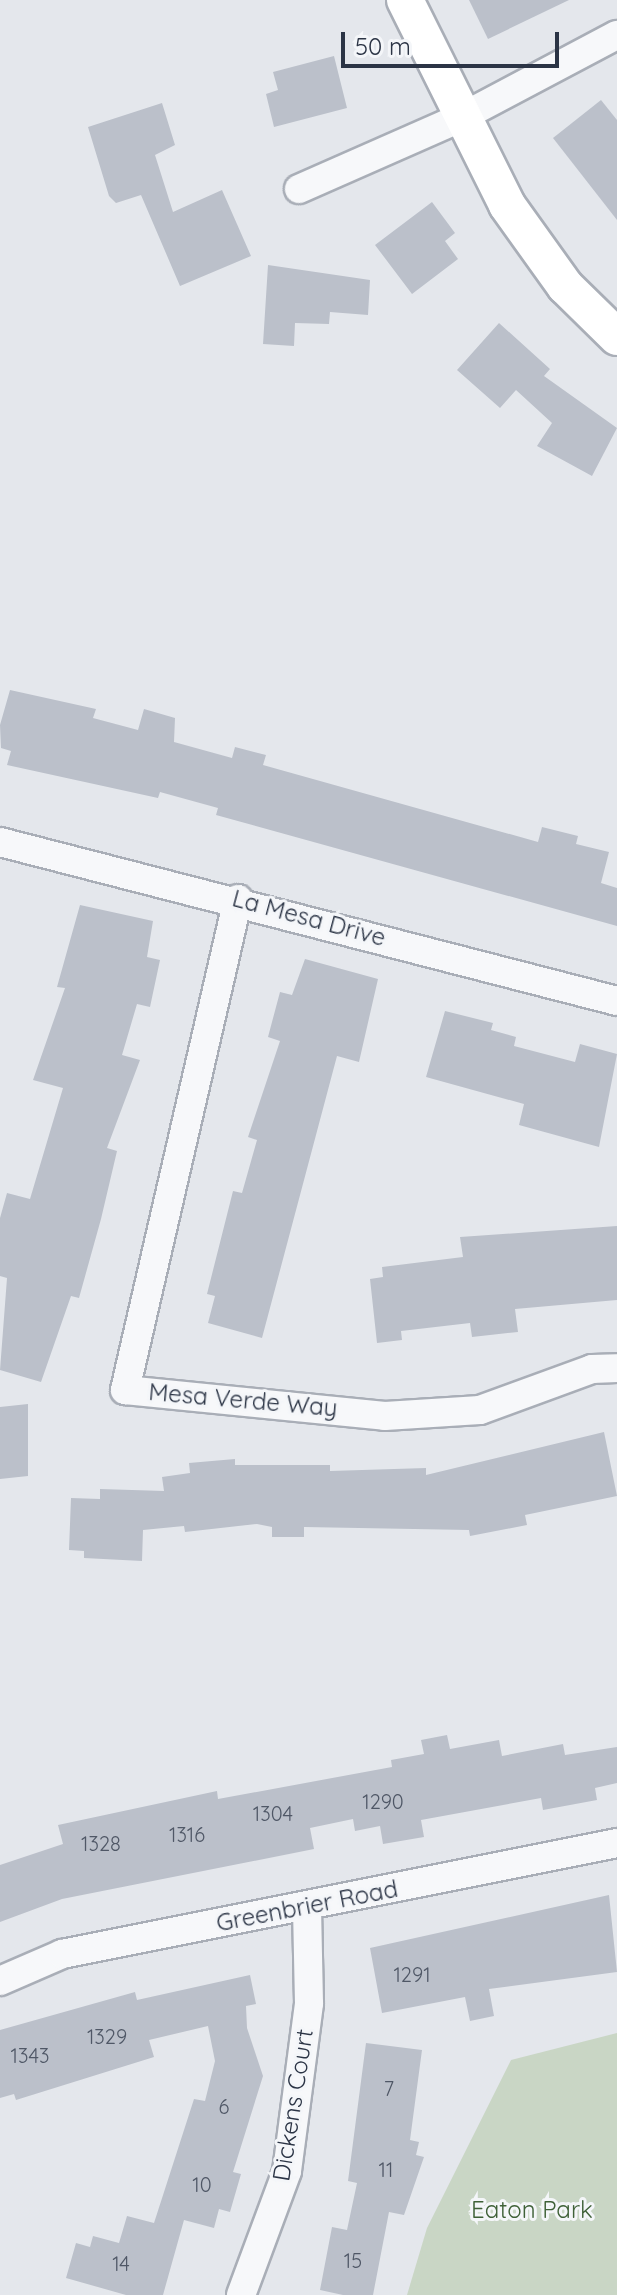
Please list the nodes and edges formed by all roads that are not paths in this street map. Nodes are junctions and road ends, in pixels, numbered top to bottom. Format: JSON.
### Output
{"nodes":[{"id":1,"x":405,"y":0,"type":"edge"},
{"id":2,"x":617,"y":35,"type":"edge"},
{"id":3,"x":460,"y":118,"type":"junction"},
{"id":4,"x":299,"y":189,"type":"dead end"},
{"id":5,"x":617,"y":337,"type":"edge"},
{"id":6,"x":0,"y":842,"type":"edge"},
{"id":7,"x":238,"y":899,"type":"junction"},
{"id":8,"x":617,"y":1001,"type":"edge"},
{"id":9,"x":617,"y":1368,"type":"edge"},
{"id":10,"x":617,"y":1843,"type":"edge"},
{"id":11,"x":307,"y":1907,"type":"junction"},
{"id":12,"x":0,"y":1981,"type":"edge"},
{"id":13,"x":241,"y":2295,"type":"edge"}],
"edges":[{"from":1,"to":3,"type":"main road"},
{"from":2,"to":3,"type":"street"},
{"from":3,"to":4,"type":"street"},
{"from":3,"to":5,"type":"main road"},
{"from":6,"to":7,"type":"street","name":"La Mesa Drive"},
{"from":7,"to":8,"type":"street","name":"La Mesa Drive"},
{"from":7,"to":9,"type":"street","name":"Mesa Verde Way"},
{"from":10,"to":11,"type":"street","name":"Greenbrier Road"},
{"from":11,"to":12,"type":"street","name":"Greenbrier Road"},
{"from":11,"to":13,"type":"street","name":"Dickens Court"}]}
